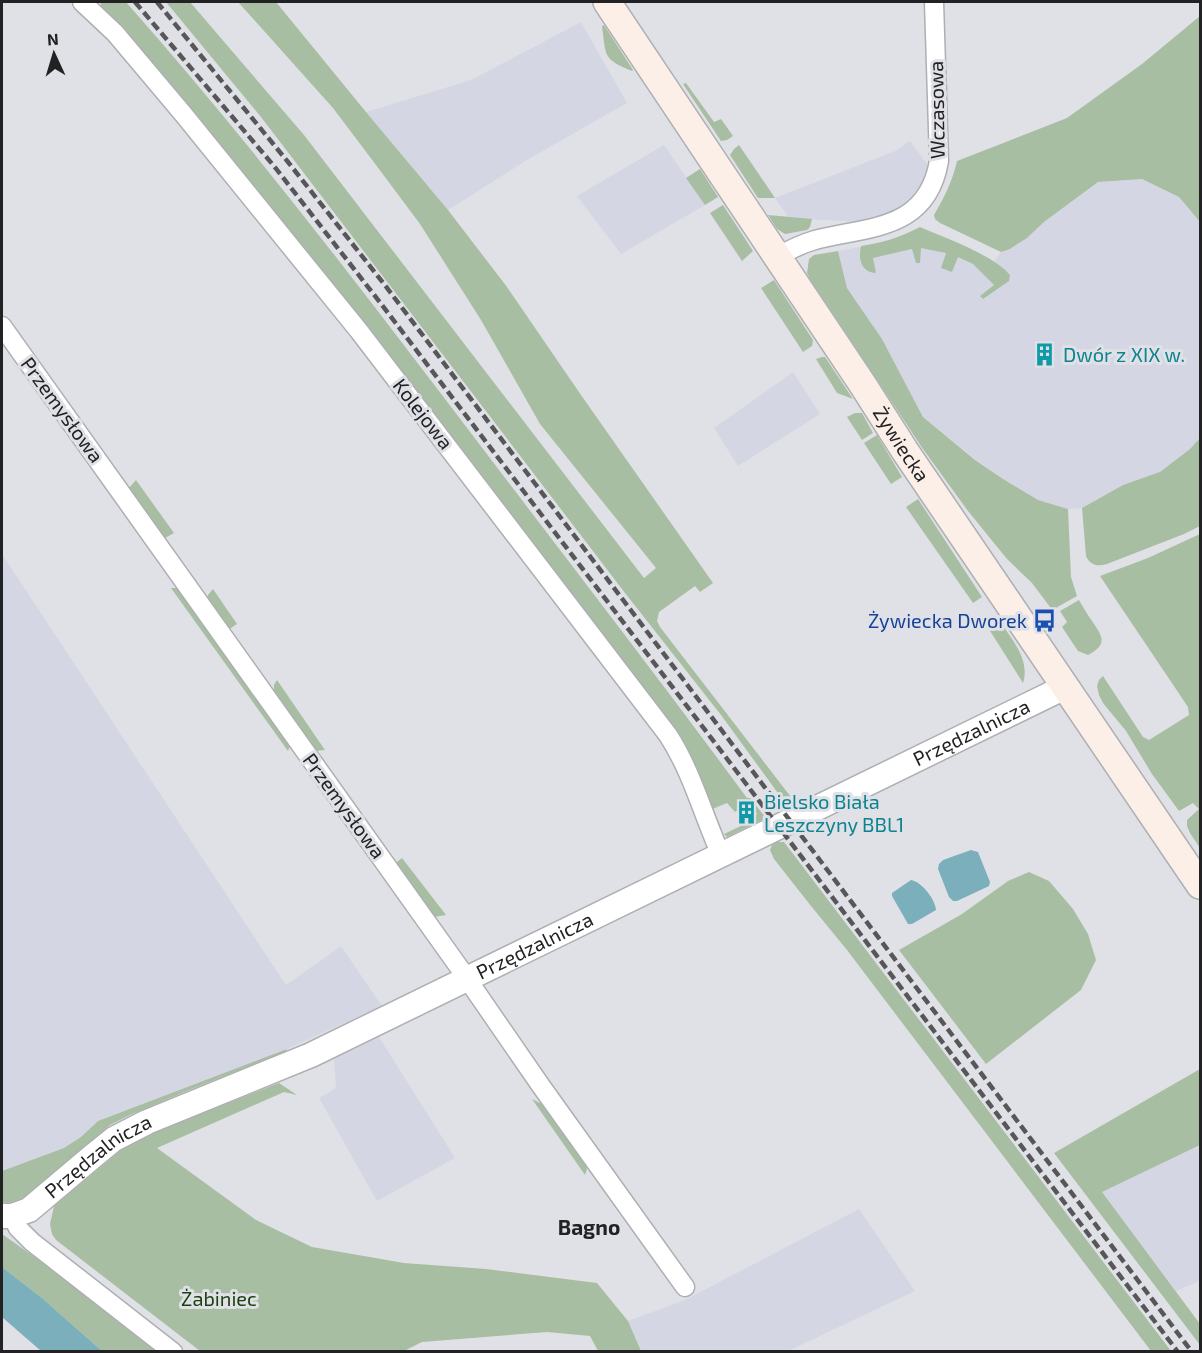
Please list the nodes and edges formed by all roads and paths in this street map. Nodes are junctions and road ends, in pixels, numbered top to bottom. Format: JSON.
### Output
{"nodes":[{"id":1,"x":82,"y":2,"type":"edge"},
{"id":2,"x":607,"y":2,"type":"edge"},
{"id":3,"x":934,"y":2,"type":"edge"},
{"id":4,"x":777,"y":257,"type":"junction"},
{"id":5,"x":2,"y":326,"type":"edge"},
{"id":6,"x":1065,"y":687,"type":"junction"},
{"id":7,"x":721,"y":855,"type":"junction"},
{"id":8,"x":1200,"y":885,"type":"edge"},
{"id":9,"x":468,"y":979,"type":"junction"},
{"id":10,"x":7,"y":1216,"type":"edge"},
{"id":11,"x":685,"y":1287,"type":"dead end"},
{"id":12,"x":173,"y":1352,"type":"edge"}],
"edges":[{"from":1,"to":7,"type":"street","name":"Kolejowa"},
{"from":2,"to":4,"type":"main road","name":"Żywiecka"},
{"from":3,"to":4,"type":"street","name":"Wczasowa"},
{"from":4,"to":6,"type":"main road","name":"Żywiecka"},
{"from":5,"to":9,"type":"street","name":"Przemysłowa"},
{"from":6,"to":7,"type":"street","name":"Przędzalnicza"},
{"from":6,"to":8,"type":"main road","name":"Żywiecka"},
{"from":7,"to":9,"type":"street","name":"Przędzalnicza"},
{"from":9,"to":10,"type":"street","name":"Przędzalnicza"},
{"from":9,"to":11,"type":"street","name":"Przemysłowa"},
{"from":10,"to":12,"type":"street"}]}
